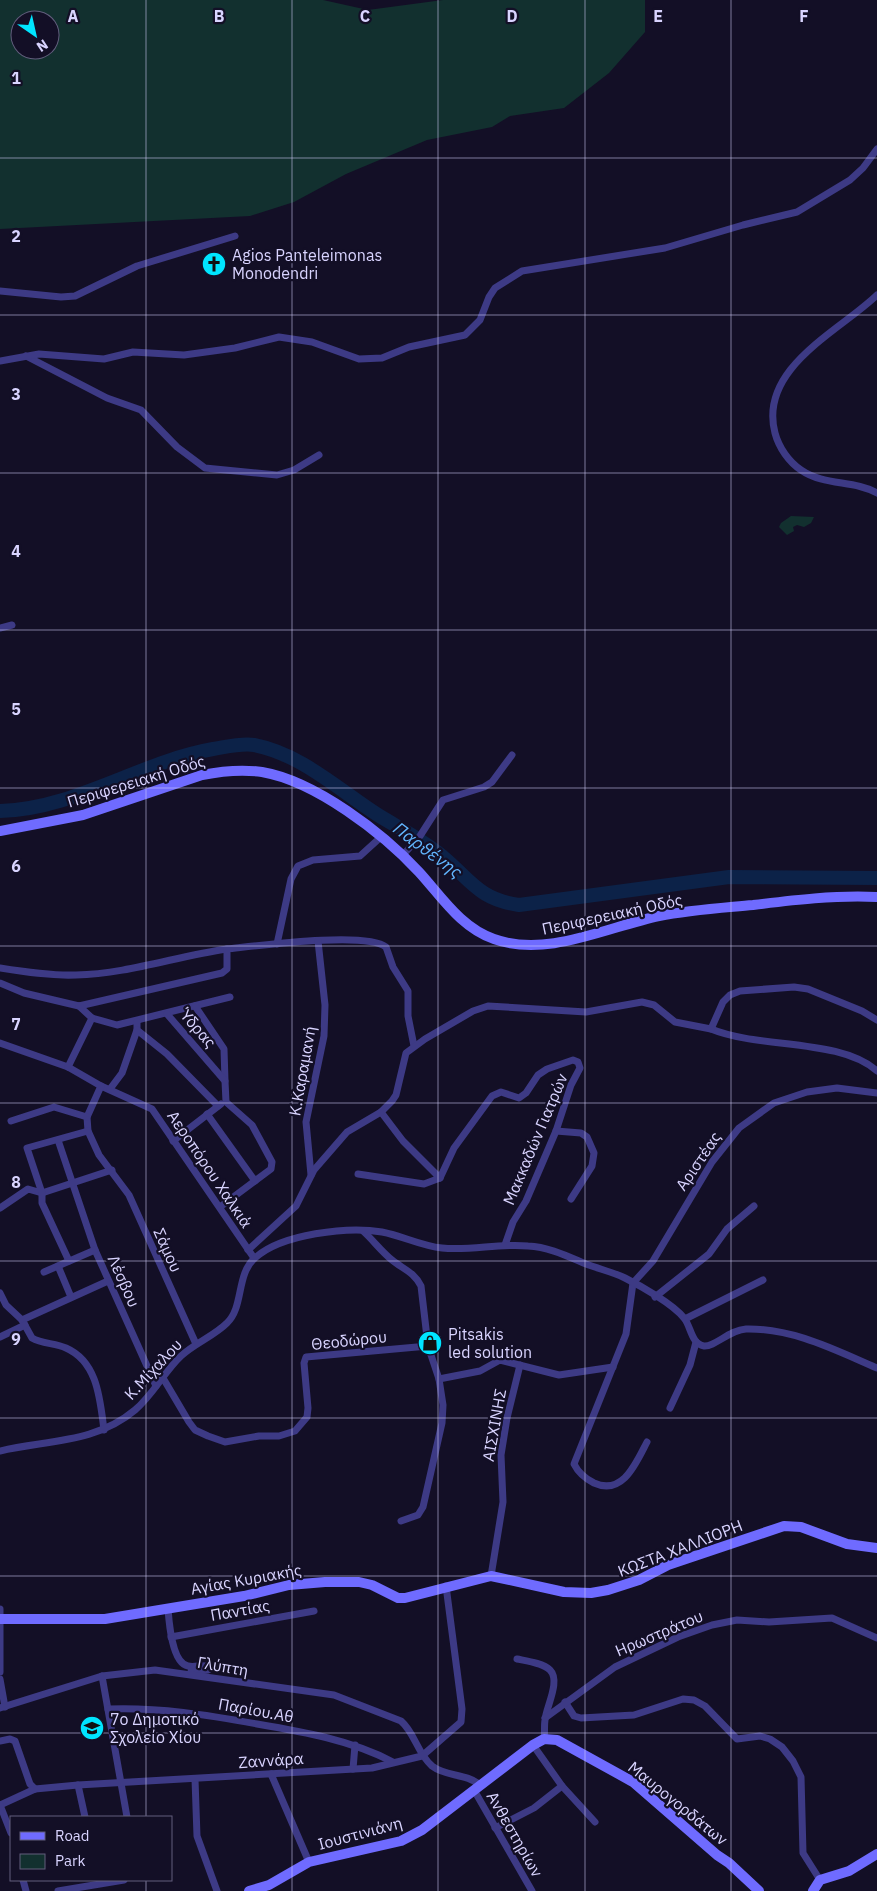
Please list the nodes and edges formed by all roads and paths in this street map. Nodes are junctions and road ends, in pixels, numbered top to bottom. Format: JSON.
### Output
{"nodes":[{"id":1,"x":877,"y":149,"type":"edge"},
{"id":2,"x":235,"y":236,"type":"dead end"},
{"id":3,"x":0,"y":291,"type":"edge"},
{"id":4,"x":877,"y":294,"type":"edge"},
{"id":5,"x":26,"y":356,"type":"junction"},
{"id":6,"x":0,"y":361,"type":"edge"},
{"id":7,"x":319,"y":455,"type":"dead end"},
{"id":8,"x":877,"y":493,"type":"edge"},
{"id":9,"x":12,"y":625,"type":"dead end"},
{"id":10,"x":0,"y":628,"type":"edge"},
{"id":11,"x":512,"y":755,"type":"dead end"},
{"id":12,"x":0,"y":831,"type":"edge"},
{"id":13,"x":382,"y":836,"type":"junction"},
{"id":14,"x":406,"y":851,"type":"junction"},
{"id":15,"x":877,"y":897,"type":"edge"},
{"id":16,"x":318,"y":941,"type":"junction"},
{"id":17,"x":277,"y":944,"type":"junction"},
{"id":18,"x":227,"y":949,"type":"junction"},
{"id":19,"x":0,"y":968,"type":"edge"},
{"id":20,"x":0,"y":983,"type":"edge"},
{"id":21,"x":230,"y":997,"type":"dead end"},
{"id":22,"x":79,"y":1006,"type":"junction"},
{"id":23,"x":195,"y":1006,"type":"junction"},
{"id":24,"x":167,"y":1014,"type":"junction"},
{"id":25,"x":92,"y":1018,"type":"junction"},
{"id":26,"x":877,"y":1020,"type":"edge"},
{"id":27,"x":137,"y":1026,"type":"junction"},
{"id":28,"x":711,"y":1029,"type":"junction"},
{"id":29,"x":0,"y":1043,"type":"edge"},
{"id":30,"x":414,"y":1046,"type":"junction"},
{"id":31,"x":68,"y":1067,"type":"junction"},
{"id":32,"x":877,"y":1071,"type":"edge"},
{"id":33,"x":225,"y":1082,"type":"junction"},
{"id":34,"x":101,"y":1086,"type":"junction"},
{"id":35,"x":110,"y":1089,"type":"junction"},
{"id":36,"x":877,"y":1093,"type":"edge"},
{"id":37,"x":226,"y":1102,"type":"junction"},
{"id":38,"x":218,"y":1106,"type":"junction"},
{"id":39,"x":381,"y":1112,"type":"junction"},
{"id":40,"x":207,"y":1114,"type":"junction"},
{"id":41,"x":87,"y":1117,"type":"junction"},
{"id":42,"x":10,"y":1121,"type":"dead end"},
{"id":43,"x":88,"y":1131,"type":"junction"},
{"id":44,"x":556,"y":1131,"type":"junction"},
{"id":45,"x":58,"y":1140,"type":"junction"},
{"id":46,"x":173,"y":1141,"type":"junction"},
{"id":47,"x":112,"y":1170,"type":"junction"},
{"id":48,"x":358,"y":1174,"type":"dead end"},
{"id":49,"x":311,"y":1176,"type":"junction"},
{"id":50,"x":440,"y":1178,"type":"junction"},
{"id":51,"x":255,"y":1181,"type":"junction"},
{"id":52,"x":73,"y":1184,"type":"junction"},
{"id":53,"x":42,"y":1193,"type":"junction"},
{"id":54,"x":571,"y":1199,"type":"dead end"},
{"id":55,"x":754,"y":1206,"type":"dead end"},
{"id":56,"x":220,"y":1207,"type":"junction"},
{"id":57,"x":0,"y":1208,"type":"edge"},
{"id":58,"x":363,"y":1231,"type":"junction"},
{"id":59,"x":505,"y":1245,"type":"junction"},
{"id":60,"x":95,"y":1250,"type":"junction"},
{"id":61,"x":248,"y":1250,"type":"junction"},
{"id":62,"x":254,"y":1258,"type":"junction"},
{"id":63,"x":69,"y":1261,"type":"junction"},
{"id":64,"x":58,"y":1266,"type":"junction"},
{"id":65,"x":44,"y":1272,"type":"dead end"},
{"id":66,"x":763,"y":1280,"type":"dead end"},
{"id":67,"x":108,"y":1281,"type":"junction"},
{"id":68,"x":633,"y":1283,"type":"junction"},
{"id":69,"x":0,"y":1293,"type":"edge"},
{"id":70,"x":71,"y":1297,"type":"junction"},
{"id":71,"x":655,"y":1297,"type":"junction"},
{"id":72,"x":685,"y":1319,"type":"junction"},
{"id":73,"x":24,"y":1322,"type":"junction"},
{"id":74,"x":0,"y":1337,"type":"edge"},
{"id":75,"x":696,"y":1342,"type":"junction"},
{"id":76,"x":196,"y":1344,"type":"junction"},
{"id":77,"x":428,"y":1346,"type":"junction"},
{"id":78,"x":520,"y":1365,"type":"junction"},
{"id":79,"x":614,"y":1367,"type":"junction"},
{"id":80,"x":877,"y":1368,"type":"edge"},
{"id":81,"x":163,"y":1378,"type":"junction"},
{"id":82,"x":439,"y":1379,"type":"junction"},
{"id":83,"x":156,"y":1386,"type":"junction"},
{"id":84,"x":670,"y":1408,"type":"dead end"},
{"id":85,"x":104,"y":1430,"type":"junction"},
{"id":86,"x":647,"y":1442,"type":"dead end"},
{"id":87,"x":0,"y":1450,"type":"edge"},
{"id":88,"x":401,"y":1521,"type":"dead end"},
{"id":89,"x":877,"y":1548,"type":"edge"},
{"id":90,"x":491,"y":1576,"type":"junction"},
{"id":91,"x":446,"y":1586,"type":"junction"},
{"id":92,"x":168,"y":1609,"type":"junction"},
{"id":93,"x":314,"y":1611,"type":"dead end"},
{"id":94,"x":0,"y":1616,"type":"edge"},
{"id":95,"x":171,"y":1637,"type":"junction"},
{"id":96,"x":877,"y":1638,"type":"edge"},
{"id":97,"x":517,"y":1659,"type":"dead end"},
{"id":98,"x":0,"y":1672,"type":"edge"},
{"id":99,"x":183,"y":1673,"type":"junction"},
{"id":100,"x":102,"y":1676,"type":"junction"},
{"id":101,"x":0,"y":1679,"type":"edge"},
{"id":102,"x":565,"y":1702,"type":"junction"},
{"id":103,"x":2,"y":1708,"type":"edge"},
{"id":104,"x":108,"y":1709,"type":"junction"},
{"id":105,"x":545,"y":1718,"type":"junction"},
{"id":106,"x":544,"y":1739,"type":"junction"},
{"id":107,"x":0,"y":1742,"type":"edge"},
{"id":108,"x":533,"y":1744,"type":"junction"},
{"id":109,"x":355,"y":1745,"type":"junction"},
{"id":110,"x":422,"y":1756,"type":"junction"},
{"id":111,"x":393,"y":1762,"type":"junction"},
{"id":112,"x":353,"y":1769,"type":"junction"},
{"id":113,"x":271,"y":1774,"type":"junction"},
{"id":114,"x":195,"y":1779,"type":"junction"},
{"id":115,"x":120,"y":1781,"type":"junction"},
{"id":116,"x":78,"y":1785,"type":"junction"},
{"id":117,"x":562,"y":1786,"type":"junction"},
{"id":118,"x":477,"y":1788,"type":"junction"},
{"id":119,"x":35,"y":1789,"type":"junction"},
{"id":120,"x":0,"y":1805,"type":"edge"},
{"id":121,"x":85,"y":1816,"type":"edge"},
{"id":122,"x":127,"y":1816,"type":"edge"},
{"id":123,"x":595,"y":1822,"type":"dead end"},
{"id":124,"x":495,"y":1828,"type":"junction"},
{"id":125,"x":10,"y":1830,"type":"edge"},
{"id":126,"x":877,"y":1854,"type":"edge"},
{"id":127,"x":309,"y":1862,"type":"junction"},
{"id":128,"x":820,"y":1880,"type":"junction"},
{"id":129,"x":110,"y":1881,"type":"edge"},
{"id":130,"x":96,"y":1882,"type":"edge"},
{"id":131,"x":58,"y":1891,"type":"edge"},
{"id":132,"x":217,"y":1891,"type":"edge"},
{"id":133,"x":249,"y":1891,"type":"edge"},
{"id":134,"x":532,"y":1891,"type":"edge"},
{"id":135,"x":759,"y":1891,"type":"edge"},
{"id":136,"x":813,"y":1891,"type":"edge"}],
"edges":[{"from":1,"to":5,"type":"street"},
{"from":2,"to":3,"type":"street"},
{"from":4,"to":8,"type":"street"},
{"from":5,"to":6,"type":"street"},
{"from":5,"to":7,"type":"street"},
{"from":9,"to":10,"type":"street"},
{"from":11,"to":14,"type":"street"},
{"from":12,"to":13,"type":"main road","name":"Περιφερειακή Οδός"},
{"from":13,"to":14,"type":"main road","name":"Περιφερειακή Οδός"},
{"from":13,"to":17,"type":"street"},
{"from":14,"to":15,"type":"main road","name":"Περιφερειακή Οδός"},
{"from":16,"to":17,"type":"street"},
{"from":16,"to":30,"type":"street"},
{"from":16,"to":49,"type":"street","name":"Κ.Καραμανή"},
{"from":17,"to":18,"type":"street"},
{"from":18,"to":19,"type":"street"},
{"from":18,"to":22,"type":"street"},
{"from":20,"to":22,"type":"street"},
{"from":21,"to":23,"type":"street"},
{"from":22,"to":25,"type":"street","name":"Ύδρας"},
{"from":23,"to":24,"type":"street"},
{"from":23,"to":33,"type":"street"},
{"from":24,"to":27,"type":"street","name":"Ύδρας"},
{"from":24,"to":33,"type":"street","name":"Ύδρας"},
{"from":25,"to":27,"type":"street","name":"Ύδρας"},
{"from":25,"to":31,"type":"street"},
{"from":26,"to":28,"type":"street"},
{"from":27,"to":35,"type":"street"},
{"from":27,"to":38,"type":"street"},
{"from":28,"to":30,"type":"street"},
{"from":28,"to":32,"type":"street"},
{"from":29,"to":31,"type":"street","name":"Αεροπόρου Χαλκιά"},
{"from":30,"to":39,"type":"street"},
{"from":31,"to":34,"type":"street","name":"Αεροπόρου Χαλκιά"},
{"from":33,"to":37,"type":"street"},
{"from":34,"to":35,"type":"street","name":"Αεροπόρου Χαλκιά"},
{"from":34,"to":41,"type":"street"},
{"from":35,"to":46,"type":"street","name":"Αεροπόρου Χαλκιά"},
{"from":36,"to":68,"type":"street","name":"Αριστέας"},
{"from":37,"to":38,"type":"street"},
{"from":37,"to":51,"type":"street"},
{"from":38,"to":40,"type":"street"},
{"from":39,"to":49,"type":"street"},
{"from":39,"to":50,"type":"street"},
{"from":40,"to":46,"type":"street"},
{"from":40,"to":51,"type":"street"},
{"from":41,"to":42,"type":"street"},
{"from":41,"to":43,"type":"street","name":"Σάμου"},
{"from":43,"to":45,"type":"street"},
{"from":43,"to":47,"type":"street","name":"Σάμου"},
{"from":44,"to":50,"type":"street","name":"Μακκαδών Γιατρών"},
{"from":44,"to":54,"type":"street"},
{"from":44,"to":59,"type":"street","name":"Μακκαδών Γιατρών"},
{"from":45,"to":52,"type":"street","name":"Λέσβου"},
{"from":45,"to":53,"type":"street"},
{"from":46,"to":56,"type":"street","name":"Αεροπόρου Χαλκιά"},
{"from":47,"to":52,"type":"street"},
{"from":47,"to":76,"type":"street","name":"Σάμου"},
{"from":48,"to":50,"type":"street"},
{"from":49,"to":61,"type":"street"},
{"from":51,"to":56,"type":"street"},
{"from":52,"to":53,"type":"street"},
{"from":52,"to":60,"type":"street","name":"Λέσβου"},
{"from":53,"to":57,"type":"street"},
{"from":53,"to":63,"type":"street"},
{"from":55,"to":71,"type":"street"},
{"from":56,"to":61,"type":"street","name":"Αεροπόρου Χαλκιά"},
{"from":58,"to":59,"type":"street"},
{"from":58,"to":62,"type":"street"},
{"from":58,"to":77,"type":"street"},
{"from":59,"to":68,"type":"street"},
{"from":60,"to":63,"type":"street"},
{"from":60,"to":67,"type":"street","name":"Λέσβου"},
{"from":61,"to":62,"type":"street","name":"Αεροπόρου Χαλκιά"},
{"from":62,"to":76,"type":"street","name":"Κ.Μίχαλου"},
{"from":63,"to":64,"type":"street"},
{"from":64,"to":65,"type":"street"},
{"from":64,"to":70,"type":"street"},
{"from":66,"to":72,"type":"street"},
{"from":67,"to":70,"type":"street"},
{"from":67,"to":83,"type":"street","name":"Λέσβου"},
{"from":68,"to":71,"type":"street"},
{"from":68,"to":79,"type":"street"},
{"from":69,"to":73,"type":"street"},
{"from":70,"to":73,"type":"street"},
{"from":71,"to":72,"type":"street"},
{"from":72,"to":75,"type":"street"},
{"from":73,"to":74,"type":"street"},
{"from":73,"to":85,"type":"street"},
{"from":75,"to":80,"type":"street"},
{"from":75,"to":84,"type":"street"},
{"from":76,"to":81,"type":"street","name":"Κ.Μίχαλου"},
{"from":77,"to":81,"type":"street","name":"Θεοδώρου"},
{"from":77,"to":82,"type":"street"},
{"from":78,"to":79,"type":"street"},
{"from":78,"to":82,"type":"street","name":"ΑΙΣΧΙΝΗΣ"},
{"from":78,"to":90,"type":"street","name":"ΑΙΣΧΙΝΗΣ"},
{"from":79,"to":86,"type":"street"},
{"from":81,"to":83,"type":"street","name":"Κ.Μίχαλου"},
{"from":82,"to":88,"type":"street"},
{"from":83,"to":85,"type":"street","name":"Κ.Μίχαλου"},
{"from":85,"to":87,"type":"street","name":"Κ.Μίχαλου"},
{"from":89,"to":90,"type":"main road","name":"ΚΩΣΤΑ ΧΑΛΛΙΟΡΗ"},
{"from":90,"to":91,"type":"main road","name":"Αγίας Κυριακής"},
{"from":91,"to":92,"type":"main road","name":"Αγίας Κυριακής"},
{"from":91,"to":110,"type":"street"},
{"from":92,"to":94,"type":"main road","name":"Αγίας Κυριακής"},
{"from":92,"to":95,"type":"street"},
{"from":93,"to":95,"type":"street","name":"Παντίας"},
{"from":94,"to":98,"type":"street"},
{"from":95,"to":99,"type":"street"},
{"from":96,"to":102,"type":"street","name":"Ηρωστράτου"},
{"from":97,"to":105,"type":"street"},
{"from":99,"to":100,"type":"street","name":"Γλύπτη"},
{"from":99,"to":110,"type":"street","name":"Γλύπτη"},
{"from":100,"to":103,"type":"street","name":"Γλύπτη"},
{"from":100,"to":104,"type":"street"},
{"from":101,"to":103,"type":"street"},
{"from":102,"to":105,"type":"street","name":"Ηρωστράτου"},
{"from":102,"to":128,"type":"street"},
{"from":104,"to":109,"type":"street","name":"Παρίου.Αθ"},
{"from":104,"to":115,"type":"street"},
{"from":105,"to":106,"type":"street"},
{"from":106,"to":108,"type":"main road","name":"Ιουστινιάνη"},
{"from":106,"to":135,"type":"main road","name":"Μαυρογορδάτων"},
{"from":107,"to":119,"type":"street"},
{"from":108,"to":117,"type":"street"},
{"from":108,"to":118,"type":"main road","name":"Ιουστινιάνη"},
{"from":109,"to":111,"type":"street","name":"Παρίου.Αθ"},
{"from":109,"to":112,"type":"street"},
{"from":110,"to":111,"type":"street","name":"Ζαννάρα"},
{"from":110,"to":118,"type":"street"},
{"from":111,"to":112,"type":"street","name":"Ζαννάρα"},
{"from":112,"to":113,"type":"street","name":"Ζαννάρα"},
{"from":113,"to":114,"type":"street","name":"Ζαννάρα"},
{"from":113,"to":127,"type":"street"},
{"from":114,"to":115,"type":"street","name":"Ζαννάρα"},
{"from":114,"to":132,"type":"street"},
{"from":115,"to":116,"type":"street","name":"Ζαννάρα"},
{"from":115,"to":122,"type":"street"},
{"from":116,"to":119,"type":"street","name":"Ζαννάρα"},
{"from":116,"to":121,"type":"street"},
{"from":117,"to":123,"type":"street"},
{"from":117,"to":124,"type":"street"},
{"from":118,"to":124,"type":"street","name":"Ανθεστηρίων"},
{"from":118,"to":127,"type":"main road","name":"Ιουστινιάνη"},
{"from":119,"to":120,"type":"street","name":"Ζαννάρα"},
{"from":120,"to":125,"type":"street"},
{"from":124,"to":134,"type":"street","name":"Ανθεστηρίων"},
{"from":126,"to":128,"type":"main road"},
{"from":127,"to":133,"type":"main road","name":"Ιουστινιάνη"},
{"from":128,"to":136,"type":"main road"},
{"from":129,"to":130,"type":"street"},
{"from":130,"to":131,"type":"street"}]}
